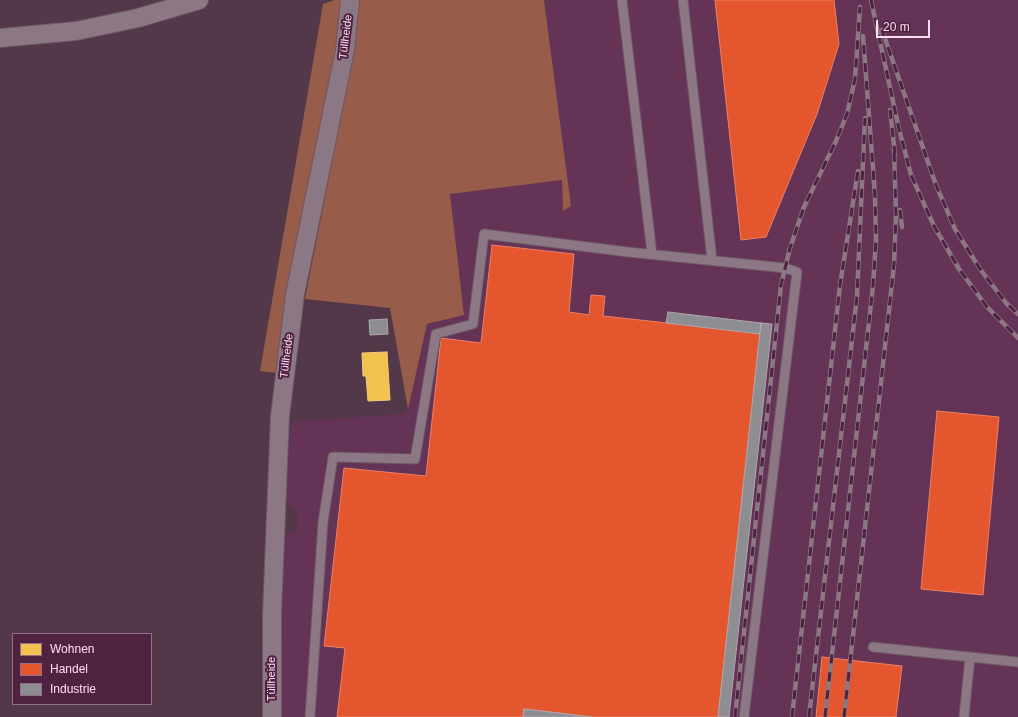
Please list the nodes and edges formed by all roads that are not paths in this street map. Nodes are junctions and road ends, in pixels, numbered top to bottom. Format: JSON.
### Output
{"nodes":[{"id":1,"x":199,"y":0,"type":"edge"},
{"id":2,"x":350,"y":0,"type":"edge"},
{"id":3,"x":622,"y":0,"type":"edge"},
{"id":4,"x":683,"y":0,"type":"edge"},
{"id":5,"x":0,"y":38,"type":"edge"},
{"id":6,"x":652,"y":254,"type":"junction"},
{"id":7,"x":712,"y":260,"type":"junction"},
{"id":8,"x":873,"y":647,"type":"dead end"},
{"id":9,"x":970,"y":657,"type":"junction"},
{"id":10,"x":1018,"y":662,"type":"edge"},
{"id":11,"x":272,"y":717,"type":"edge"},
{"id":12,"x":310,"y":717,"type":"edge"},
{"id":13,"x":744,"y":717,"type":"edge"},
{"id":14,"x":964,"y":717,"type":"edge"}],
"edges":[{"from":1,"to":5,"type":"street"},
{"from":2,"to":11,"type":"street","name":"Tüllheide"},
{"from":3,"to":6,"type":"lane"},
{"from":4,"to":7,"type":"lane"},
{"from":6,"to":7,"type":"lane"},
{"from":6,"to":12,"type":"lane"},
{"from":7,"to":13,"type":"lane"},
{"from":8,"to":9,"type":"lane"},
{"from":9,"to":10,"type":"lane"},
{"from":9,"to":14,"type":"lane"}]}
